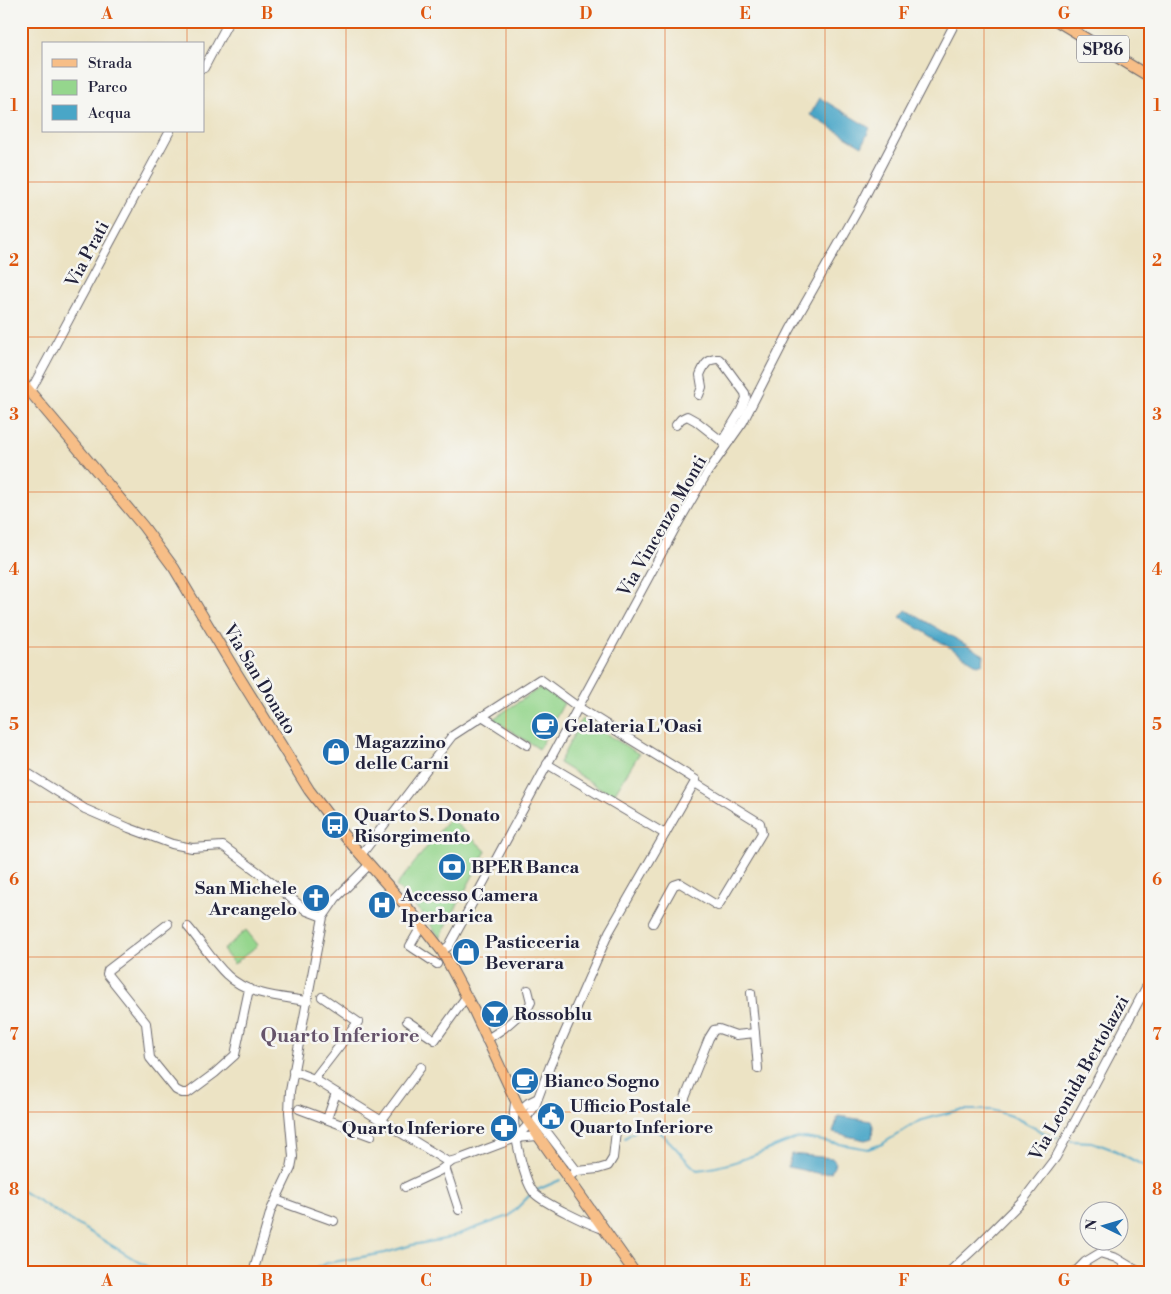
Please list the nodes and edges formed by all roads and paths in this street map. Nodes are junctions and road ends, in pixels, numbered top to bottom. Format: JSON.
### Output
{"nodes":[{"id":1,"x":229,"y":21,"type":"edge"},
{"id":2,"x":956,"y":21,"type":"edge"},
{"id":3,"x":1057,"y":21,"type":"edge"},
{"id":4,"x":205,"y":66,"type":"edge"},
{"id":5,"x":1150,"y":76,"type":"edge"},
{"id":6,"x":169,"y":132,"type":"edge"},
{"id":7,"x":21,"y":381,"type":"edge"},
{"id":8,"x":30,"y":392,"type":"junction"},
{"id":9,"x":699,"y":395,"type":"dead end"},
{"id":10,"x":676,"y":425,"type":"dead end"},
{"id":11,"x":735,"y":427,"type":"junction"},
{"id":12,"x":724,"y":444,"type":"junction"},
{"id":13,"x":578,"y":707,"type":"junction"},
{"id":14,"x":482,"y":716,"type":"junction"},
{"id":15,"x":527,"y":745,"type":"dead end"},
{"id":16,"x":547,"y":764,"type":"junction"},
{"id":17,"x":21,"y":770,"type":"edge"},
{"id":18,"x":695,"y":782,"type":"junction"},
{"id":19,"x":665,"y":834,"type":"junction"},
{"id":20,"x":360,"y":855,"type":"junction"},
{"id":21,"x":369,"y":864,"type":"junction"},
{"id":22,"x":323,"y":917,"type":"junction"},
{"id":23,"x":653,"y":923,"type":"dead end"},
{"id":24,"x":168,"y":924,"type":"dead end"},
{"id":25,"x":422,"y":925,"type":"junction"},
{"id":26,"x":188,"y":926,"type":"dead end"},
{"id":27,"x":442,"y":951,"type":"junction"},
{"id":28,"x":437,"y":964,"type":"dead end"},
{"id":29,"x":1150,"y":980,"type":"edge"},
{"id":30,"x":249,"y":989,"type":"junction"},
{"id":31,"x":528,"y":990,"type":"dead end"},
{"id":32,"x":752,"y":993,"type":"dead end"},
{"id":33,"x":322,"y":997,"type":"dead end"},
{"id":34,"x":466,"y":997,"type":"junction"},
{"id":35,"x":307,"y":1001,"type":"junction"},
{"id":36,"x":407,"y":1021,"type":"dead end"},
{"id":37,"x":755,"y":1033,"type":"junction"},
{"id":38,"x":486,"y":1040,"type":"junction"},
{"id":39,"x":421,"y":1067,"type":"dead end"},
{"id":40,"x":758,"y":1070,"type":"dead end"},
{"id":41,"x":294,"y":1071,"type":"junction"},
{"id":42,"x":314,"y":1079,"type":"junction"},
{"id":43,"x":336,"y":1093,"type":"junction"},
{"id":44,"x":683,"y":1103,"type":"dead end"},
{"id":45,"x":299,"y":1109,"type":"dead end"},
{"id":46,"x":525,"y":1114,"type":"junction"},
{"id":47,"x":327,"y":1119,"type":"junction"},
{"id":48,"x":381,"y":1121,"type":"junction"},
{"id":49,"x":616,"y":1131,"type":"dead end"},
{"id":50,"x":371,"y":1136,"type":"dead end"},
{"id":51,"x":537,"y":1136,"type":"junction"},
{"id":52,"x":516,"y":1138,"type":"junction"},
{"id":53,"x":448,"y":1165,"type":"junction"},
{"id":54,"x":577,"y":1171,"type":"junction"},
{"id":55,"x":567,"y":1178,"type":"junction"},
{"id":56,"x":405,"y":1188,"type":"dead end"},
{"id":57,"x":276,"y":1200,"type":"junction"},
{"id":58,"x":459,"y":1210,"type":"dead end"},
{"id":59,"x":334,"y":1221,"type":"dead end"},
{"id":60,"x":603,"y":1229,"type":"junction"},
{"id":61,"x":253,"y":1273,"type":"edge"},
{"id":62,"x":635,"y":1273,"type":"edge"},
{"id":63,"x":948,"y":1273,"type":"edge"},
{"id":64,"x":1074,"y":1273,"type":"edge"},
{"id":65,"x":1141,"y":1273,"type":"edge"}],
"edges":[{"from":1,"to":4,"type":"street"},
{"from":2,"to":11,"type":"street","name":"Via Vincenzo Monti"},
{"from":3,"to":5,"type":"main road","number":"SP86"},
{"from":6,"to":8,"type":"street","name":"Via Prati"},
{"from":7,"to":8,"type":"main road","name":"Via San Donato"},
{"from":8,"to":20,"type":"main road","name":"Via San Donato"},
{"from":9,"to":11,"type":"street"},
{"from":10,"to":12,"type":"street"},
{"from":11,"to":12,"type":"street","name":"Via Vincenzo Monti"},
{"from":12,"to":13,"type":"street","name":"Via Vincenzo Monti"},
{"from":13,"to":14,"type":"street"},
{"from":13,"to":16,"type":"street","name":"Via Vincenzo Monti"},
{"from":13,"to":18,"type":"street"},
{"from":14,"to":15,"type":"street"},
{"from":14,"to":20,"type":"street"},
{"from":16,"to":19,"type":"street"},
{"from":16,"to":27,"type":"street","name":"Via Vincenzo Monti"},
{"from":17,"to":22,"type":"street"},
{"from":18,"to":19,"type":"street"},
{"from":18,"to":23,"type":"street"},
{"from":19,"to":46,"type":"street"},
{"from":20,"to":21,"type":"main road","name":"Via San Donato"},
{"from":21,"to":22,"type":"street"},
{"from":21,"to":25,"type":"main road","name":"Via San Donato"},
{"from":22,"to":35,"type":"street"},
{"from":24,"to":30,"type":"street"},
{"from":25,"to":27,"type":"main road","name":"Via San Donato"},
{"from":25,"to":28,"type":"street"},
{"from":26,"to":30,"type":"street"},
{"from":27,"to":34,"type":"main road","name":"Via San Donato"},
{"from":29,"to":63,"type":"street","name":"Via Leonida Bertolazzi"},
{"from":30,"to":35,"type":"street"},
{"from":31,"to":38,"type":"street"},
{"from":32,"to":37,"type":"street"},
{"from":33,"to":42,"type":"street"},
{"from":34,"to":36,"type":"street"},
{"from":34,"to":38,"type":"main road","name":"Via San Donato"},
{"from":35,"to":41,"type":"street"},
{"from":37,"to":40,"type":"street"},
{"from":37,"to":44,"type":"street"},
{"from":38,"to":46,"type":"main road","name":"Via San Donato"},
{"from":39,"to":48,"type":"street"},
{"from":41,"to":42,"type":"street"},
{"from":41,"to":57,"type":"street"},
{"from":42,"to":43,"type":"street"},
{"from":43,"to":47,"type":"street"},
{"from":43,"to":48,"type":"street"},
{"from":45,"to":47,"type":"street"},
{"from":46,"to":51,"type":"main road","name":"Via San Donato"},
{"from":46,"to":52,"type":"street"},
{"from":46,"to":52,"type":"street","name":"Via San Donato"},
{"from":46,"to":54,"type":"street"},
{"from":47,"to":50,"type":"street"},
{"from":48,"to":53,"type":"street"},
{"from":49,"to":54,"type":"street"},
{"from":51,"to":52,"type":"street"},
{"from":51,"to":55,"type":"main road","name":"Via San Donato"},
{"from":52,"to":53,"type":"street"},
{"from":52,"to":60,"type":"street","name":"Via San Donato"},
{"from":53,"to":56,"type":"street"},
{"from":53,"to":58,"type":"street"},
{"from":54,"to":55,"type":"street"},
{"from":55,"to":60,"type":"main road","name":"Via San Donato"},
{"from":57,"to":59,"type":"street"},
{"from":57,"to":61,"type":"street"},
{"from":60,"to":62,"type":"main road","name":"Via San Donato"},
{"from":64,"to":65,"type":"street"}]}
